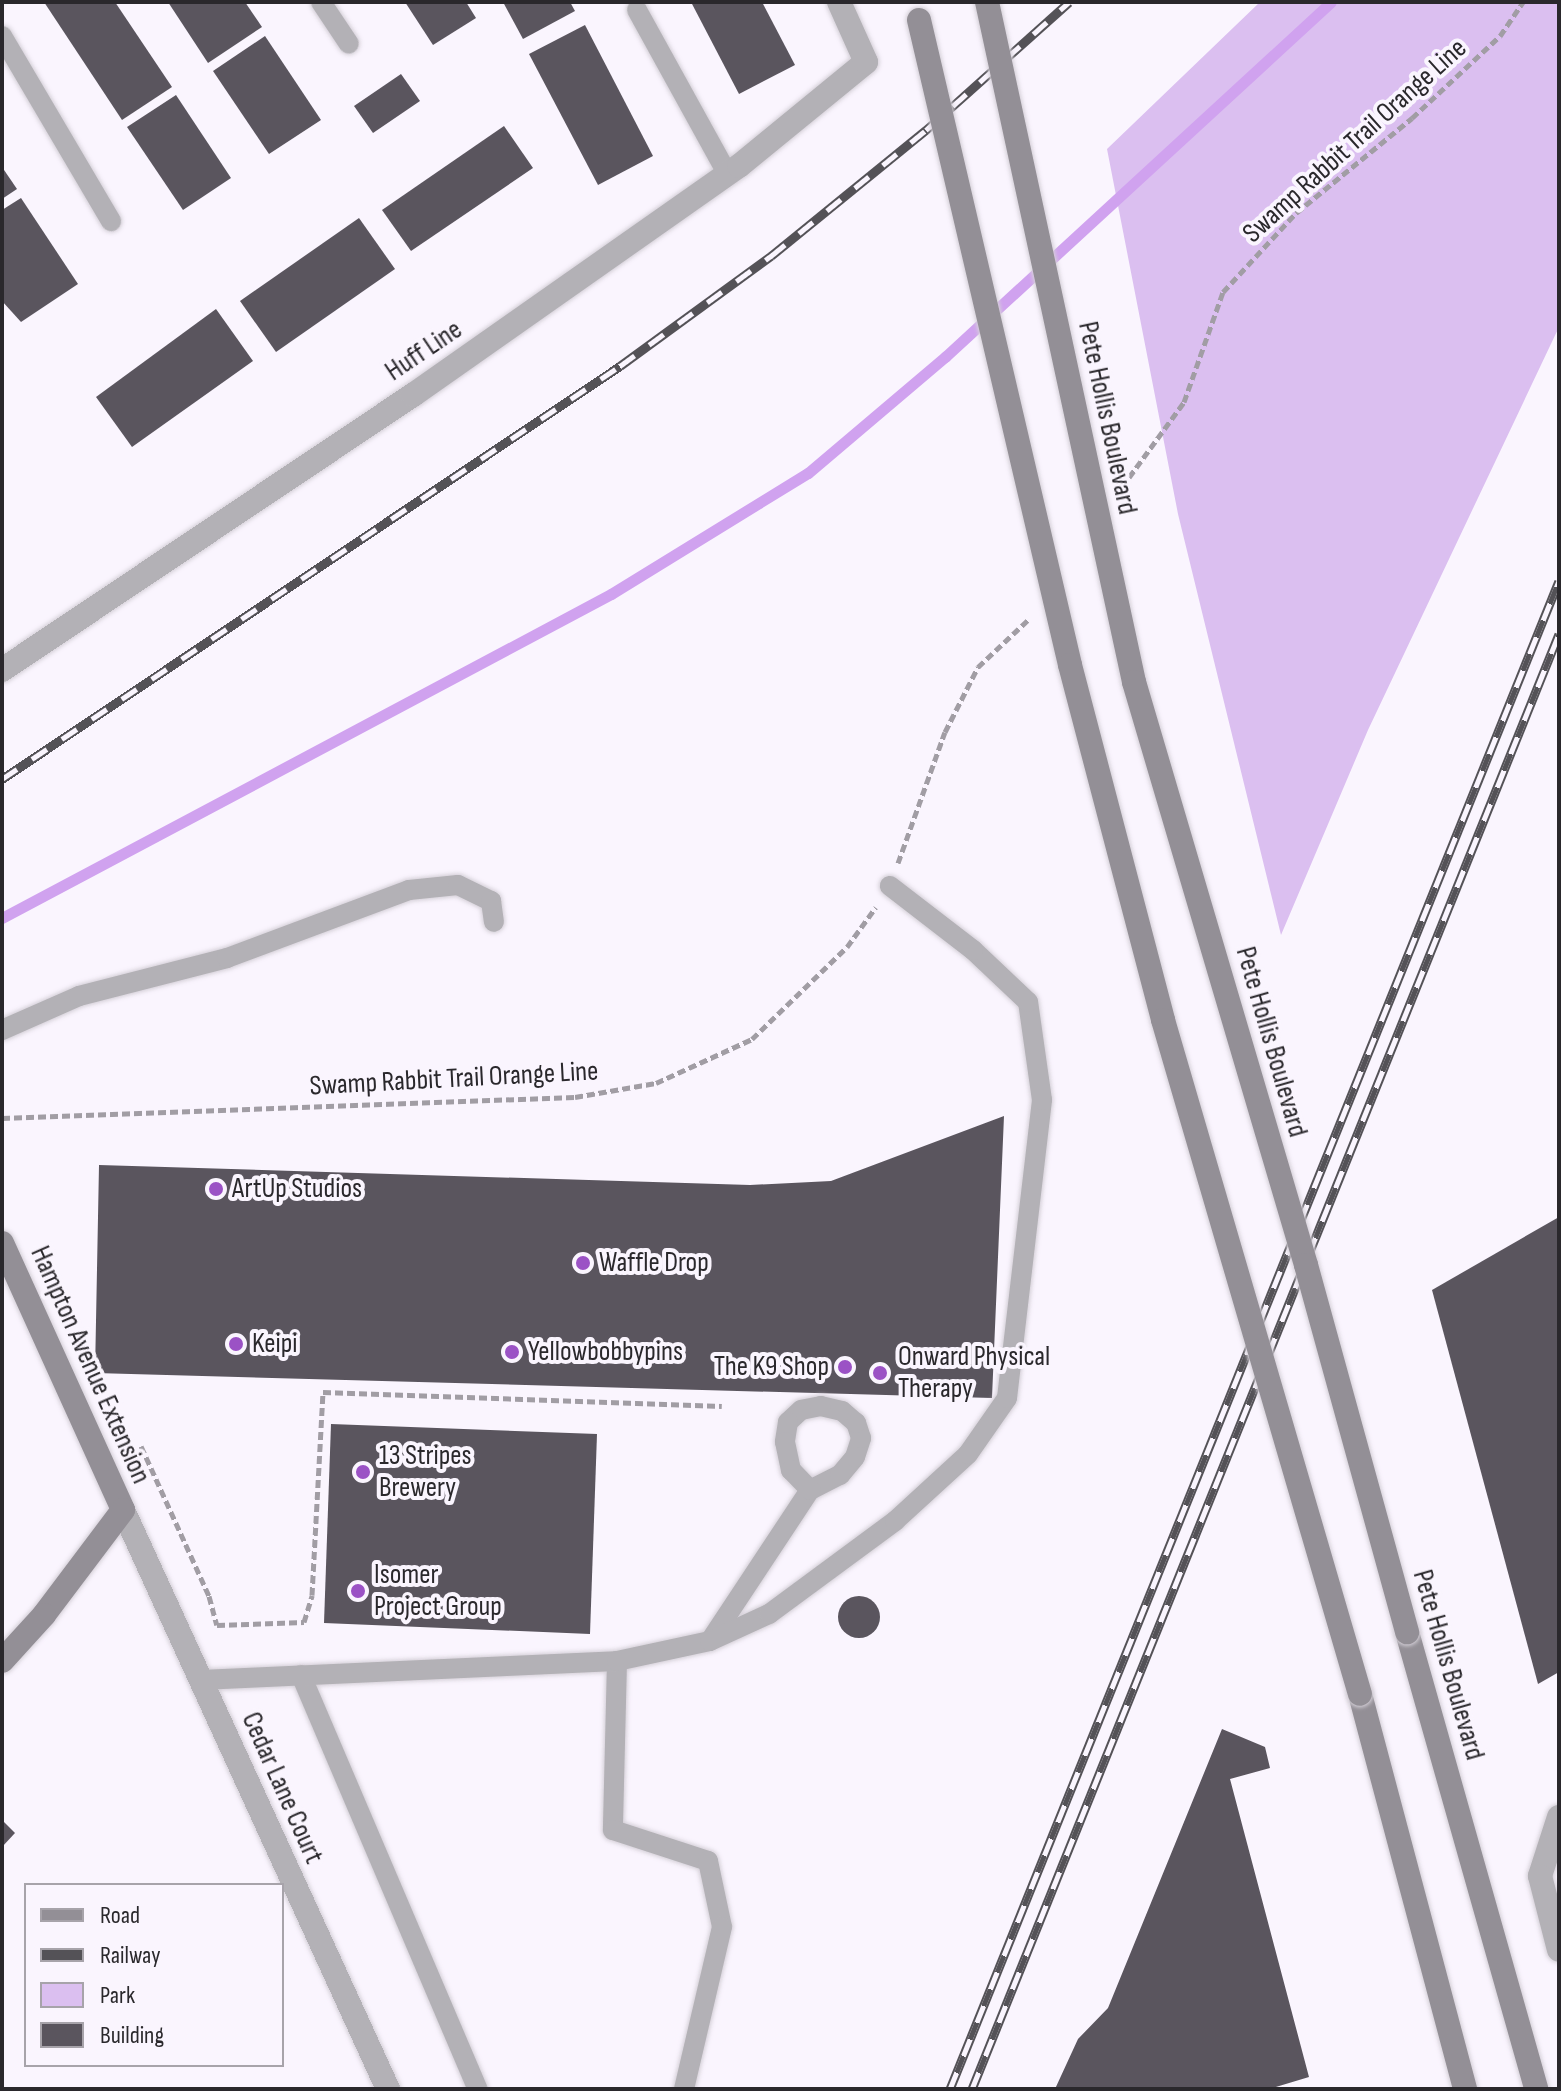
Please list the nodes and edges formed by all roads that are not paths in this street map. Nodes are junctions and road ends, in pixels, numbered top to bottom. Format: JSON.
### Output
{"nodes":[{"id":1,"x":321,"y":2,"type":"edge"},
{"id":2,"x":839,"y":2,"type":"edge"},
{"id":3,"x":987,"y":2,"type":"edge"},
{"id":4,"x":637,"y":10,"type":"dead end"},
{"id":5,"x":916,"y":11,"type":"edge"},
{"id":6,"x":2,"y":36,"type":"edge"},
{"id":7,"x":349,"y":44,"type":"dead end"},
{"id":8,"x":728,"y":175,"type":"junction"},
{"id":9,"x":111,"y":221,"type":"dead end"},
{"id":10,"x":2,"y":670,"type":"edge"},
{"id":11,"x":890,"y":886,"type":"road end"},
{"id":12,"x":494,"y":922,"type":"dead end"},
{"id":13,"x":2,"y":1030,"type":"edge"},
{"id":14,"x":2,"y":1243,"type":"edge"},
{"id":15,"x":810,"y":1490,"type":"dead end"},
{"id":16,"x":123,"y":1510,"type":"junction"},
{"id":17,"x":710,"y":1641,"type":"junction"},
{"id":18,"x":2,"y":1661,"type":"edge"},
{"id":19,"x":617,"y":1661,"type":"junction"},
{"id":20,"x":301,"y":1675,"type":"junction"},
{"id":21,"x":200,"y":1680,"type":"junction"},
{"id":22,"x":1559,"y":1817,"type":"edge"},
{"id":23,"x":1559,"y":1950,"type":"edge"},
{"id":24,"x":388,"y":2089,"type":"edge"},
{"id":25,"x":478,"y":2089,"type":"edge"},
{"id":26,"x":684,"y":2089,"type":"edge"},
{"id":27,"x":1465,"y":2089,"type":"edge"},
{"id":28,"x":1536,"y":2089,"type":"edge"}],
"edges":[{"from":1,"to":7,"type":"lane"},
{"from":2,"to":8,"type":"street","name":"Huff Line"},
{"from":3,"to":28,"type":"main road","name":"Pete Hollis Boulevard","bridge":true},
{"from":4,"to":8,"type":"lane"},
{"from":5,"to":27,"type":"main road","bridge":true},
{"from":6,"to":9,"type":"lane"},
{"from":8,"to":10,"type":"street","name":"Huff Line"},
{"from":11,"to":17,"type":"lane"},
{"from":12,"to":13,"type":"lane"},
{"from":14,"to":16,"type":"main road","name":"Hampton Avenue Extension"},
{"from":15,"to":17,"type":"lane"},
{"from":16,"to":18,"type":"main road","name":"Hampton Avenue Extension"},
{"from":16,"to":21,"type":"street","name":"Cedar Lane Court"},
{"from":17,"to":19,"type":"lane"},
{"from":19,"to":20,"type":"lane"},
{"from":19,"to":26,"type":"lane"},
{"from":20,"to":21,"type":"lane"},
{"from":20,"to":25,"type":"lane"},
{"from":21,"to":24,"type":"street","name":"Cedar Lane Court"},
{"from":22,"to":23,"type":"street"}]}
